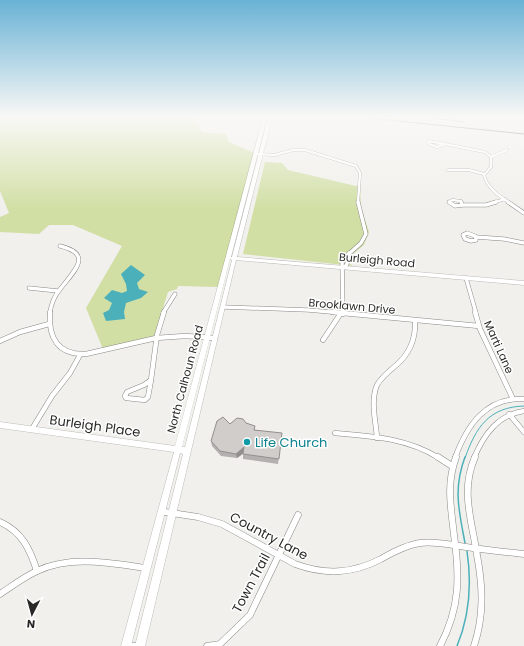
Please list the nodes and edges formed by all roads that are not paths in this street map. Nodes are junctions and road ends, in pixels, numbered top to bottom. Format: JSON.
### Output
{"nodes":[{"id":1,"x":259,"y":148,"type":"edge"},
{"id":2,"x":260,"y":148,"type":"edge"},
{"id":3,"x":469,"y":148,"type":"edge"},
{"id":4,"x":507,"y":150,"type":"dead end"},
{"id":5,"x":258,"y":154,"type":"junction"},
{"id":6,"x":491,"y":157,"type":"junction"},
{"id":7,"x":448,"y":170,"type":"dead end"},
{"id":8,"x":484,"y":174,"type":"junction"},
{"id":9,"x":506,"y":199,"type":"junction"},
{"id":10,"x":462,"y":205,"type":"dead end"},
{"id":11,"x":524,"y":213,"type":"edge"},
{"id":12,"x":476,"y":237,"type":"dead end"},
{"id":13,"x":524,"y":243,"type":"edge"},
{"id":14,"x":60,"y":246,"type":"dead end"},
{"id":15,"x":231,"y":258,"type":"junction"},
{"id":16,"x":344,"y":268,"type":"junction"},
{"id":17,"x":466,"y":278,"type":"junction"},
{"id":18,"x":524,"y":283,"type":"edge"},
{"id":19,"x":29,"y":288,"type":"dead end"},
{"id":20,"x":58,"y":291,"type":"junction"},
{"id":21,"x":175,"y":294,"type":"dead end"},
{"id":22,"x":223,"y":307,"type":"junction"},
{"id":23,"x":342,"y":313,"type":"junction"},
{"id":24,"x":415,"y":321,"type":"junction"},
{"id":25,"x":49,"y":324,"type":"junction"},
{"id":26,"x":479,"y":326,"type":"junction"},
{"id":27,"x":207,"y":337,"type":"junction"},
{"id":28,"x":156,"y":338,"type":"junction"},
{"id":29,"x":215,"y":338,"type":"junction"},
{"id":30,"x":323,"y":340,"type":"dead end"},
{"id":31,"x":0,"y":341,"type":"edge"},
{"id":32,"x":80,"y":355,"type":"junction"},
{"id":33,"x":151,"y":380,"type":"junction"},
{"id":34,"x":513,"y":399,"type":"junction"},
{"id":35,"x":524,"y":399,"type":"edge"},
{"id":36,"x":524,"y":411,"type":"edge"},
{"id":37,"x":509,"y":414,"type":"junction"},
{"id":38,"x":0,"y":425,"type":"edge"},
{"id":39,"x":32,"y":429,"type":"junction"},
{"id":40,"x":335,"y":432,"type":"dead end"},
{"id":41,"x":524,"y":432,"type":"edge"},
{"id":42,"x":377,"y":438,"type":"junction"},
{"id":43,"x":177,"y":450,"type":"junction"},
{"id":44,"x":188,"y":451,"type":"junction"},
{"id":45,"x":452,"y":466,"type":"junction"},
{"id":46,"x":169,"y":513,"type":"junction"},
{"id":47,"x":298,"y":515,"type":"dead end"},
{"id":48,"x":0,"y":522,"type":"edge"},
{"id":49,"x":459,"y":546,"type":"junction"},
{"id":50,"x":473,"y":548,"type":"junction"},
{"id":51,"x":524,"y":554,"type":"edge"},
{"id":52,"x":279,"y":556,"type":"junction"},
{"id":53,"x":146,"y":568,"type":"junction"},
{"id":54,"x":38,"y":571,"type":"junction"},
{"id":55,"x":0,"y":594,"type":"edge"},
{"id":56,"x":126,"y":645,"type":"edge"},
{"id":57,"x":220,"y":645,"type":"edge"},
{"id":58,"x":135,"y":646,"type":"edge"},
{"id":59,"x":140,"y":646,"type":"edge"},
{"id":60,"x":207,"y":646,"type":"edge"},
{"id":61,"x":440,"y":646,"type":"edge"},
{"id":62,"x":474,"y":646,"type":"edge"}],
"edges":[{"from":1,"to":5,"type":"main road","name":"North Calhoun Road"},
{"from":2,"to":5,"type":"main road","name":"North Calhoun Road"},
{"from":3,"to":6,"type":"street"},
{"from":4,"to":6,"type":"street"},
{"from":5,"to":15,"type":"main road","name":"North Calhoun Road"},
{"from":5,"to":16,"type":"street"},
{"from":6,"to":8,"type":"street"},
{"from":7,"to":8,"type":"street"},
{"from":8,"to":9,"type":"street"},
{"from":9,"to":10,"type":"street"},
{"from":9,"to":11,"type":"street"},
{"from":12,"to":13,"type":"street"},
{"from":14,"to":20,"type":"street"},
{"from":15,"to":16,"type":"main road","name":"Burleigh Road"},
{"from":15,"to":22,"type":"main road","name":"North Calhoun Road"},
{"from":15,"to":27,"type":"main road","name":"North Calhoun Road"},
{"from":16,"to":17,"type":"main road","name":"Burleigh Road"},
{"from":16,"to":23,"type":"street"},
{"from":17,"to":18,"type":"main road","name":"Burleigh Road"},
{"from":17,"to":26,"type":"street","name":"Marti Lane"},
{"from":19,"to":20,"type":"street"},
{"from":20,"to":25,"type":"street"},
{"from":21,"to":28,"type":"street"},
{"from":22,"to":23,"type":"street","name":"Brooklawn Drive"},
{"from":22,"to":29,"type":"main road","name":"North Calhoun Road"},
{"from":23,"to":24,"type":"street","name":"Brooklawn Drive"},
{"from":23,"to":30,"type":"street"},
{"from":24,"to":26,"type":"street","name":"Brooklawn Drive"},
{"from":24,"to":42,"type":"street"},
{"from":25,"to":31,"type":"street"},
{"from":25,"to":32,"type":"street"},
{"from":26,"to":34,"type":"street","name":"Marti Lane"},
{"from":27,"to":28,"type":"street"},
{"from":27,"to":29,"type":"street"},
{"from":27,"to":43,"type":"main road","name":"North Calhoun Road"},
{"from":28,"to":32,"type":"street"},
{"from":28,"to":33,"type":"street"},
{"from":29,"to":44,"type":"main road","name":"North Calhoun Road"},
{"from":32,"to":39,"type":"street"},
{"from":33,"to":33,"type":"street"},
{"from":34,"to":35,"type":"street"},
{"from":34,"to":45,"type":"street"},
{"from":36,"to":37,"type":"street"},
{"from":37,"to":41,"type":"street"},
{"from":37,"to":50,"type":"street"},
{"from":38,"to":39,"type":"main road","name":"Burleigh Place"},
{"from":39,"to":43,"type":"main road","name":"Burleigh Place"},
{"from":40,"to":42,"type":"street"},
{"from":42,"to":45,"type":"street"},
{"from":43,"to":44,"type":"main road","name":"Burleigh Place"},
{"from":43,"to":53,"type":"main road","name":"North Calhoun Road"},
{"from":44,"to":46,"type":"main road","name":"North Calhoun Road"},
{"from":45,"to":49,"type":"street"},
{"from":46,"to":52,"type":"street","name":"Country Lane"},
{"from":46,"to":59,"type":"main road","name":"North Calhoun Road"},
{"from":47,"to":52,"type":"street","name":"Town Trail"},
{"from":48,"to":54,"type":"street"},
{"from":49,"to":50,"type":"street","name":"Country Lane"},
{"from":49,"to":52,"type":"street","name":"Country Lane"},
{"from":49,"to":61,"type":"street"},
{"from":50,"to":51,"type":"street","name":"Country Lane"},
{"from":50,"to":62,"type":"street"},
{"from":52,"to":57,"type":"street","name":"Town Trail"},
{"from":53,"to":54,"type":"street"},
{"from":53,"to":56,"type":"main road","name":"North Calhoun Road"},
{"from":54,"to":55,"type":"street"},
{"from":56,"to":58,"type":"street"},
{"from":57,"to":60,"type":"street","name":"Town Trail"}]}
